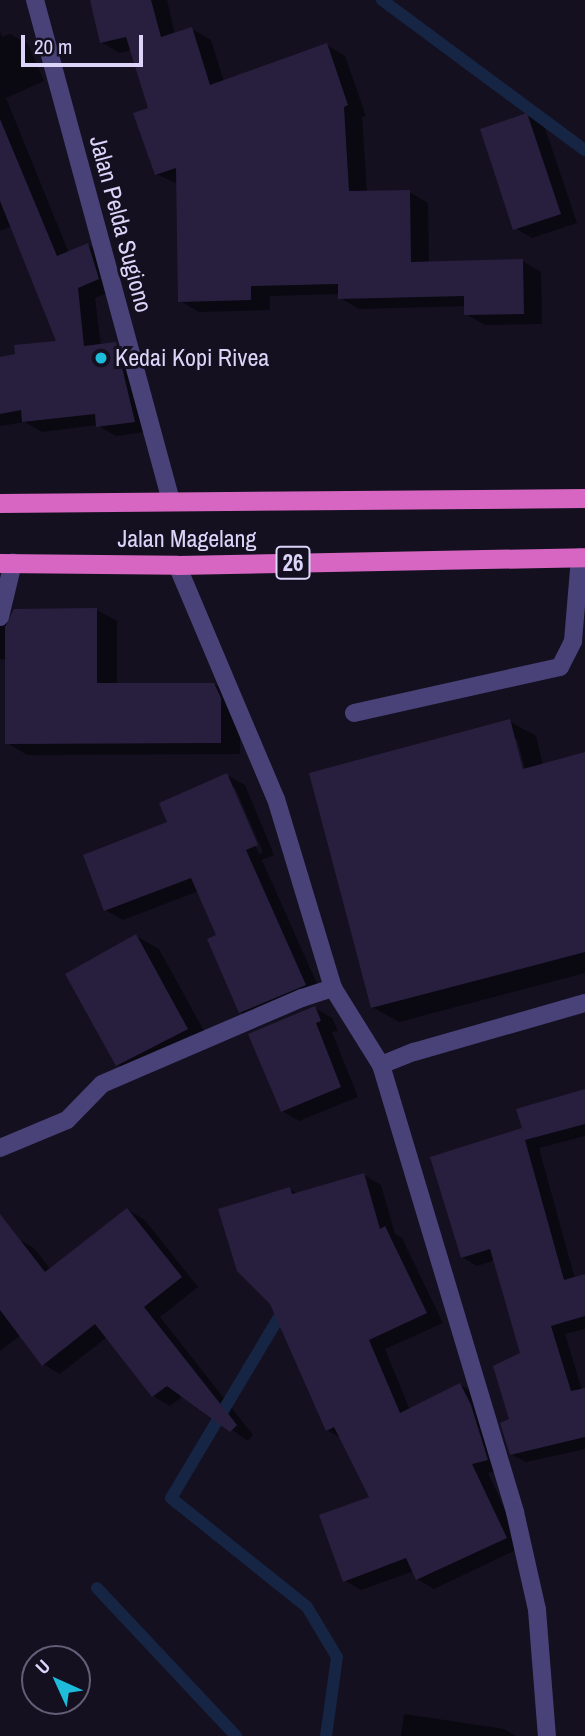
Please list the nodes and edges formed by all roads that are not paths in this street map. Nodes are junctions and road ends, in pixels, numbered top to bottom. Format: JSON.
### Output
{"nodes":[{"id":1,"x":35,"y":0,"type":"edge"},
{"id":2,"x":585,"y":498,"type":"edge"},
{"id":3,"x":171,"y":501,"type":"junction"},
{"id":4,"x":0,"y":503,"type":"edge"},
{"id":5,"x":582,"y":557,"type":"edge"},
{"id":6,"x":6,"y":563,"type":"edge"},
{"id":7,"x":177,"y":565,"type":"junction"},
{"id":8,"x":0,"y":617,"type":"edge"},
{"id":9,"x":354,"y":713,"type":"dead end"},
{"id":10,"x":333,"y":988,"type":"junction"},
{"id":11,"x":585,"y":1003,"type":"edge"},
{"id":12,"x":381,"y":1065,"type":"junction"},
{"id":13,"x":0,"y":1148,"type":"edge"},
{"id":14,"x":547,"y":1736,"type":"edge"}],
"edges":[{"from":1,"to":3,"type":"street","name":"Jalan Pelda Sugiono"},
{"from":2,"to":3,"type":"highway","name":"Jalan Magelang"},
{"from":3,"to":4,"type":"highway","name":"Jalan Magelang"},
{"from":5,"to":7,"type":"highway","name":"Jalan Magelang","number":"26"},
{"from":5,"to":9,"type":"street"},
{"from":6,"to":7,"type":"highway","name":"Jalan Magelang","number":"26"},
{"from":6,"to":8,"type":"street"},
{"from":7,"to":10,"type":"street"},
{"from":10,"to":12,"type":"street"},
{"from":10,"to":13,"type":"street"},
{"from":11,"to":12,"type":"street"},
{"from":12,"to":14,"type":"street"}]}
